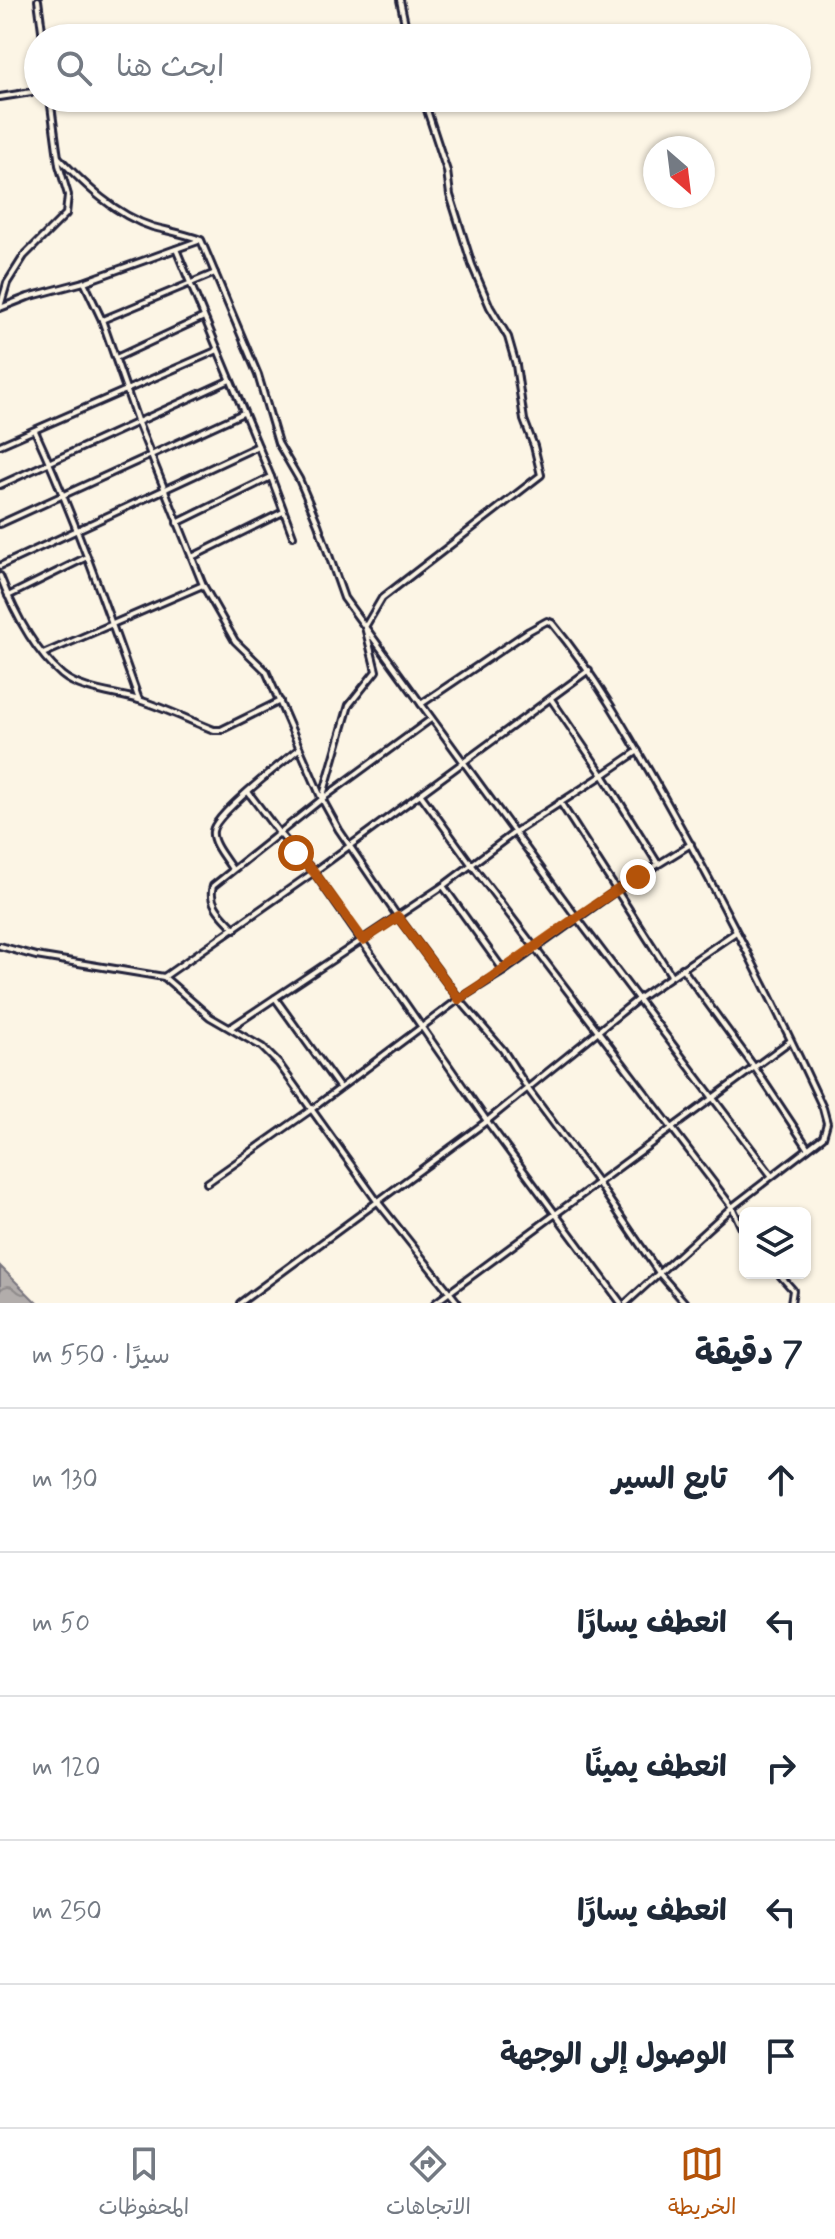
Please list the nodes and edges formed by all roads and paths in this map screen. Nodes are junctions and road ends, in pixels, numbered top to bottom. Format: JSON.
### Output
{"nodes":[{"id":1,"x":38,"y":0,"type":"edge"},
{"id":2,"x":400,"y":0,"type":"edge"},
{"id":3,"x":41,"y":24,"type":"edge"},
{"id":4,"x":405,"y":24,"type":"edge"},
{"id":5,"x":24,"y":93,"type":"edge"},
{"id":6,"x":0,"y":97,"type":"edge"},
{"id":7,"x":52,"y":112,"type":"edge"},
{"id":8,"x":428,"y":112,"type":"edge"},
{"id":9,"x":58,"y":157,"type":"junction"},
{"id":10,"x":201,"y":240,"type":"junction"},
{"id":11,"x":176,"y":249,"type":"junction"},
{"id":12,"x":215,"y":273,"type":"junction"},
{"id":13,"x":84,"y":282,"type":"junction"},
{"id":14,"x":191,"y":285,"type":"junction"},
{"id":15,"x":0,"y":307,"type":"edge"},
{"id":16,"x":204,"y":317,"type":"junction"},
{"id":17,"x":102,"y":320,"type":"junction"},
{"id":18,"x":218,"y":350,"type":"junction"},
{"id":19,"x":115,"y":359,"type":"junction"},
{"id":20,"x":230,"y":380,"type":"junction"},
{"id":21,"x":127,"y":390,"type":"junction"},
{"id":22,"x":243,"y":413,"type":"junction"},
{"id":23,"x":138,"y":423,"type":"junction"},
{"id":24,"x":35,"y":431,"type":"junction"},
{"id":25,"x":0,"y":445,"type":"edge"},
{"id":26,"x":258,"y":446,"type":"junction"},
{"id":27,"x":150,"y":456,"type":"junction"},
{"id":28,"x":49,"y":463,"type":"junction"},
{"id":29,"x":271,"y":477,"type":"junction"},
{"id":30,"x":0,"y":485,"type":"edge"},
{"id":31,"x":163,"y":489,"type":"junction"},
{"id":32,"x":62,"y":496,"type":"junction"},
{"id":33,"x":283,"y":512,"type":"junction"},
{"id":34,"x":177,"y":523,"type":"junction"},
{"id":35,"x":0,"y":524,"type":"edge"},
{"id":36,"x":76,"y":530,"type":"junction"},
{"id":37,"x":293,"y":536,"type":"dead end"},
{"id":38,"x":87,"y":557,"type":"junction"},
{"id":39,"x":191,"y":557,"type":"junction"},
{"id":40,"x":0,"y":566,"type":"edge"},
{"id":41,"x":0,"y":576,"type":"edge"},
{"id":42,"x":203,"y":585,"type":"junction"},
{"id":43,"x":8,"y":596,"type":"junction"},
{"id":44,"x":112,"y":624,"type":"junction"},
{"id":45,"x":365,"y":627,"type":"junction"},
{"id":46,"x":43,"y":654,"type":"junction"},
{"id":47,"x":589,"y":670,"type":"junction"},
{"id":48,"x":551,"y":699,"type":"junction"},
{"id":49,"x":139,"y":700,"type":"junction"},
{"id":50,"x":280,"y":701,"type":"junction"},
{"id":51,"x":421,"y":704,"type":"junction"},
{"id":52,"x":431,"y":719,"type":"junction"},
{"id":53,"x":299,"y":749,"type":"junction"},
{"id":54,"x":638,"y":751,"type":"junction"},
{"id":55,"x":464,"y":764,"type":"junction"},
{"id":56,"x":603,"y":775,"type":"junction"},
{"id":57,"x":248,"y":792,"type":"junction"},
{"id":58,"x":421,"y":795,"type":"junction"},
{"id":59,"x":322,"y":799,"type":"junction"},
{"id":60,"x":560,"y":802,"type":"junction"},
{"id":61,"x":515,"y":832,"type":"junction"},
{"id":62,"x":279,"y":833,"type":"junction"},
{"id":63,"x":691,"y":844,"type":"junction"},
{"id":64,"x":349,"y":847,"type":"junction"},
{"id":65,"x":471,"y":864,"type":"junction"},
{"id":66,"x":659,"y":865,"type":"junction"},
{"id":67,"x":232,"y":869,"type":"junction"},
{"id":68,"x":314,"y":872,"type":"junction"},
{"id":69,"x":443,"y":886,"type":"junction"},
{"id":70,"x":617,"y":890,"type":"junction"},
{"id":71,"x":398,"y":917,"type":"junction"},
{"id":72,"x":577,"y":918,"type":"junction"},
{"id":73,"x":235,"y":929,"type":"junction"},
{"id":74,"x":736,"y":932,"type":"junction"},
{"id":75,"x":363,"y":940,"type":"junction"},
{"id":76,"x":0,"y":946,"type":"edge"},
{"id":77,"x":536,"y":948,"type":"junction"},
{"id":78,"x":682,"y":968,"type":"junction"},
{"id":79,"x":504,"y":971,"type":"junction"},
{"id":80,"x":671,"y":975,"type":"junction"},
{"id":81,"x":164,"y":977,"type":"junction"},
{"id":82,"x":275,"y":998,"type":"junction"},
{"id":83,"x":459,"y":999,"type":"junction"},
{"id":84,"x":638,"y":999,"type":"junction"},
{"id":85,"x":423,"y":1026,"type":"junction"},
{"id":86,"x":229,"y":1029,"type":"junction"},
{"id":87,"x":598,"y":1030,"type":"junction"},
{"id":88,"x":790,"y":1041,"type":"junction"},
{"id":89,"x":755,"y":1068,"type":"junction"},
{"id":90,"x":340,"y":1088,"type":"junction"},
{"id":91,"x":528,"y":1089,"type":"junction"},
{"id":92,"x":714,"y":1098,"type":"junction"},
{"id":93,"x":312,"y":1109,"type":"junction"},
{"id":94,"x":487,"y":1121,"type":"junction"},
{"id":95,"x":671,"y":1129,"type":"junction"},
{"id":96,"x":808,"y":1148,"type":"junction"},
{"id":97,"x":771,"y":1175,"type":"junction"},
{"id":98,"x":207,"y":1183,"type":"dead end"},
{"id":99,"x":598,"y":1183,"type":"junction"},
{"id":100,"x":377,"y":1201,"type":"junction"},
{"id":101,"x":732,"y":1207,"type":"junction"},
{"id":102,"x":555,"y":1214,"type":"junction"},
{"id":103,"x":739,"y":1222,"type":"edge"},
{"id":104,"x":659,"y":1273,"type":"junction"},
{"id":105,"x":783,"y":1279,"type":"edge"},
{"id":106,"x":450,"y":1292,"type":"junction"},
{"id":107,"x":240,"y":1303,"type":"edge"},
{"id":108,"x":435,"y":1303,"type":"edge"},
{"id":109,"x":458,"y":1303,"type":"edge"},
{"id":110,"x":623,"y":1303,"type":"edge"},
{"id":111,"x":685,"y":1303,"type":"edge"},
{"id":112,"x":791,"y":1303,"type":"edge"}],
"edges":[{"from":1,"to":3,"type":"street"},
{"from":2,"to":4,"type":"street"},
{"from":5,"to":6,"type":"street"},
{"from":7,"to":9,"type":"street"},
{"from":8,"to":45,"type":"street"},
{"from":9,"to":10,"type":"street"},
{"from":9,"to":15,"type":"street"},
{"from":10,"to":11,"type":"street"},
{"from":10,"to":12,"type":"street"},
{"from":11,"to":13,"type":"street"},
{"from":11,"to":14,"type":"street"},
{"from":12,"to":14,"type":"street"},
{"from":12,"to":45,"type":"street"},
{"from":13,"to":15,"type":"street"},
{"from":13,"to":17,"type":"street"},
{"from":14,"to":16,"type":"street"},
{"from":14,"to":17,"type":"street"},
{"from":16,"to":18,"type":"street"},
{"from":16,"to":19,"type":"street"},
{"from":17,"to":19,"type":"street"},
{"from":18,"to":20,"type":"street"},
{"from":18,"to":21,"type":"street"},
{"from":19,"to":21,"type":"street"},
{"from":20,"to":22,"type":"street"},
{"from":20,"to":23,"type":"street"},
{"from":21,"to":23,"type":"street"},
{"from":21,"to":24,"type":"street"},
{"from":22,"to":26,"type":"street"},
{"from":22,"to":27,"type":"street"},
{"from":23,"to":27,"type":"street"},
{"from":23,"to":28,"type":"street"},
{"from":24,"to":25,"type":"street"},
{"from":24,"to":28,"type":"street"},
{"from":26,"to":29,"type":"street"},
{"from":26,"to":31,"type":"street"},
{"from":27,"to":31,"type":"street"},
{"from":27,"to":32,"type":"street"},
{"from":28,"to":30,"type":"street"},
{"from":28,"to":32,"type":"street"},
{"from":29,"to":33,"type":"street"},
{"from":29,"to":34,"type":"street"},
{"from":31,"to":34,"type":"street"},
{"from":31,"to":36,"type":"street"},
{"from":32,"to":35,"type":"street"},
{"from":32,"to":36,"type":"street"},
{"from":33,"to":37,"type":"street"},
{"from":33,"to":39,"type":"street"},
{"from":34,"to":39,"type":"street"},
{"from":36,"to":38,"type":"street"},
{"from":36,"to":40,"type":"street"},
{"from":38,"to":43,"type":"street"},
{"from":38,"to":44,"type":"street"},
{"from":39,"to":42,"type":"street"},
{"from":41,"to":43,"type":"street"},
{"from":42,"to":44,"type":"street"},
{"from":42,"to":50,"type":"street"},
{"from":43,"to":46,"type":"street"},
{"from":44,"to":46,"type":"street"},
{"from":44,"to":49,"type":"street"},
{"from":45,"to":51,"type":"street"},
{"from":45,"to":59,"type":"street"},
{"from":46,"to":49,"type":"street"},
{"from":47,"to":48,"type":"street"},
{"from":47,"to":51,"type":"street"},
{"from":47,"to":54,"type":"street"},
{"from":48,"to":55,"type":"street"},
{"from":48,"to":56,"type":"street"},
{"from":49,"to":50,"type":"street"},
{"from":50,"to":53,"type":"street"},
{"from":51,"to":52,"type":"street"},
{"from":52,"to":55,"type":"street"},
{"from":52,"to":59,"type":"street"},
{"from":53,"to":57,"type":"street"},
{"from":53,"to":59,"type":"street"},
{"from":54,"to":56,"type":"street"},
{"from":54,"to":63,"type":"street"},
{"from":55,"to":58,"type":"street"},
{"from":55,"to":61,"type":"street"},
{"from":56,"to":60,"type":"street"},
{"from":56,"to":66,"type":"street"},
{"from":57,"to":62,"type":"street"},
{"from":57,"to":67,"type":"street"},
{"from":58,"to":64,"type":"street"},
{"from":58,"to":65,"type":"street"},
{"from":59,"to":62,"type":"street"},
{"from":59,"to":64,"type":"street"},
{"from":60,"to":61,"type":"street"},
{"from":60,"to":70,"type":"street"},
{"from":61,"to":65,"type":"street"},
{"from":61,"to":72,"type":"street"},
{"from":62,"to":67,"type":"street"},
{"from":62,"to":68,"type":"street"},
{"from":63,"to":66,"type":"street"},
{"from":63,"to":74,"type":"street"},
{"from":64,"to":68,"type":"street"},
{"from":64,"to":71,"type":"street"},
{"from":65,"to":69,"type":"street"},
{"from":65,"to":77,"type":"street"},
{"from":66,"to":70,"type":"street"},
{"from":67,"to":73,"type":"street"},
{"from":68,"to":73,"type":"street"},
{"from":68,"to":75,"type":"street"},
{"from":69,"to":71,"type":"street"},
{"from":69,"to":79,"type":"street"},
{"from":70,"to":72,"type":"street"},
{"from":70,"to":80,"type":"street"},
{"from":71,"to":75,"type":"street"},
{"from":71,"to":83,"type":"street"},
{"from":72,"to":77,"type":"street"},
{"from":72,"to":84,"type":"street"},
{"from":73,"to":81,"type":"street"},
{"from":74,"to":78,"type":"street"},
{"from":74,"to":88,"type":"street"},
{"from":75,"to":82,"type":"street"},
{"from":75,"to":85,"type":"street"},
{"from":76,"to":81,"type":"street"},
{"from":77,"to":79,"type":"street"},
{"from":77,"to":87,"type":"street"},
{"from":78,"to":80,"type":"street"},
{"from":78,"to":89,"type":"street"},
{"from":79,"to":83,"type":"street"},
{"from":80,"to":84,"type":"street"},
{"from":81,"to":86,"type":"street"},
{"from":82,"to":86,"type":"street"},
{"from":82,"to":90,"type":"street"},
{"from":83,"to":85,"type":"street"},
{"from":83,"to":91,"type":"street"},
{"from":84,"to":87,"type":"street"},
{"from":84,"to":92,"type":"street"},
{"from":85,"to":90,"type":"street"},
{"from":85,"to":94,"type":"street"},
{"from":86,"to":93,"type":"street"},
{"from":87,"to":91,"type":"street"},
{"from":87,"to":95,"type":"street"},
{"from":88,"to":89,"type":"street"},
{"from":88,"to":96,"type":"street"},
{"from":89,"to":92,"type":"street"},
{"from":89,"to":96,"type":"street"},
{"from":90,"to":93,"type":"street"},
{"from":91,"to":94,"type":"street"},
{"from":91,"to":99,"type":"street"},
{"from":92,"to":95,"type":"street"},
{"from":92,"to":97,"type":"street"},
{"from":93,"to":98,"type":"street"},
{"from":93,"to":100,"type":"street"},
{"from":94,"to":100,"type":"street"},
{"from":94,"to":102,"type":"street"},
{"from":95,"to":99,"type":"street"},
{"from":95,"to":101,"type":"street"},
{"from":96,"to":97,"type":"street"},
{"from":97,"to":101,"type":"street"},
{"from":99,"to":102,"type":"street"},
{"from":99,"to":104,"type":"street"},
{"from":100,"to":106,"type":"street"},
{"from":100,"to":107,"type":"street"},
{"from":101,"to":103,"type":"street"},
{"from":101,"to":104,"type":"street"},
{"from":102,"to":106,"type":"street"},
{"from":102,"to":110,"type":"street"},
{"from":104,"to":110,"type":"street"},
{"from":104,"to":111,"type":"street"},
{"from":105,"to":112,"type":"street"},
{"from":106,"to":108,"type":"street"},
{"from":106,"to":109,"type":"street"}]}
